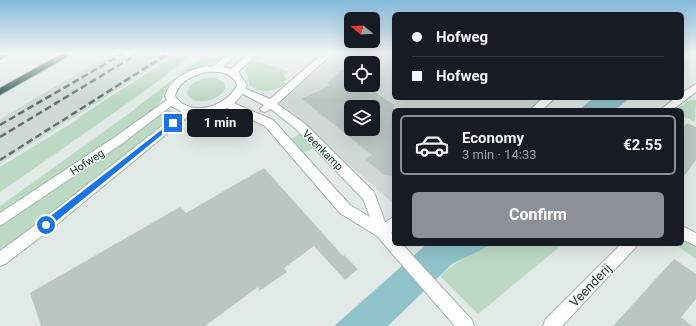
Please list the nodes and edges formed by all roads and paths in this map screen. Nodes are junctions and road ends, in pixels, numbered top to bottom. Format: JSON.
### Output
{"nodes":[{"id":1,"x":44,"y":68,"type":"edge"},
{"id":2,"x":238,"y":68,"type":"edge"},
{"id":3,"x":313,"y":68,"type":"edge"},
{"id":4,"x":215,"y":69,"type":"joint"},
{"id":5,"x":233,"y":72,"type":"junction"},
{"id":6,"x":240,"y":90,"type":"junction"},
{"id":7,"x":0,"y":92,"type":"edge"},
{"id":8,"x":548,"y":100,"type":"edge"},
{"id":9,"x":680,"y":100,"type":"edge"},
{"id":10,"x":172,"y":101,"type":"junction"},
{"id":11,"x":227,"y":104,"type":"junction"},
{"id":12,"x":271,"y":104,"type":"junction"},
{"id":13,"x":538,"y":108,"type":"edge"},
{"id":14,"x":668,"y":108,"type":"edge"},
{"id":15,"x":188,"y":111,"type":"junction"},
{"id":16,"x":257,"y":117,"type":"junction"},
{"id":17,"x":0,"y":220,"type":"edge"},
{"id":18,"x":392,"y":224,"type":"edge"},
{"id":19,"x":382,"y":232,"type":"junction"},
{"id":20,"x":684,"y":233,"type":"edge"},
{"id":21,"x":696,"y":240,"type":"edge"},
{"id":22,"x":392,"y":243,"type":"edge"},
{"id":23,"x":395,"y":246,"type":"edge"},
{"id":24,"x":628,"y":246,"type":"edge"},
{"id":25,"x":0,"y":259,"type":"edge"},
{"id":26,"x":465,"y":326,"type":"edge"},
{"id":27,"x":551,"y":326,"type":"edge"}],
"edges":[{"from":1,"to":7,"type":"highway"},
{"from":2,"to":5,"type":"street"},
{"from":3,"to":12,"type":"street"},
{"from":4,"to":5,"type":"street"},
{"from":4,"to":10,"type":"street"},
{"from":5,"to":6,"type":"street"},
{"from":6,"to":11,"type":"street"},
{"from":6,"to":12,"type":"street","name":"Veenkamp"},
{"from":8,"to":13,"type":"street"},
{"from":9,"to":14,"type":"street"},
{"from":10,"to":15,"type":"street"},
{"from":10,"to":17,"type":"street","name":"Hofweg"},
{"from":11,"to":15,"type":"street"},
{"from":11,"to":16,"type":"street","name":"Veenkamp"},
{"from":12,"to":16,"type":"street"},
{"from":12,"to":19,"type":"street","name":"Veenkamp"},
{"from":15,"to":25,"type":"street","name":"Hofweg"},
{"from":16,"to":19,"type":"street","name":"Veenkamp"},
{"from":18,"to":19,"type":"street"},
{"from":19,"to":22,"type":"street","name":"Veenkamp"},
{"from":20,"to":21,"type":"street"},
{"from":23,"to":26,"type":"street","name":"Veenkamp"},
{"from":24,"to":27,"type":"street","name":"Veenderij"}]}
